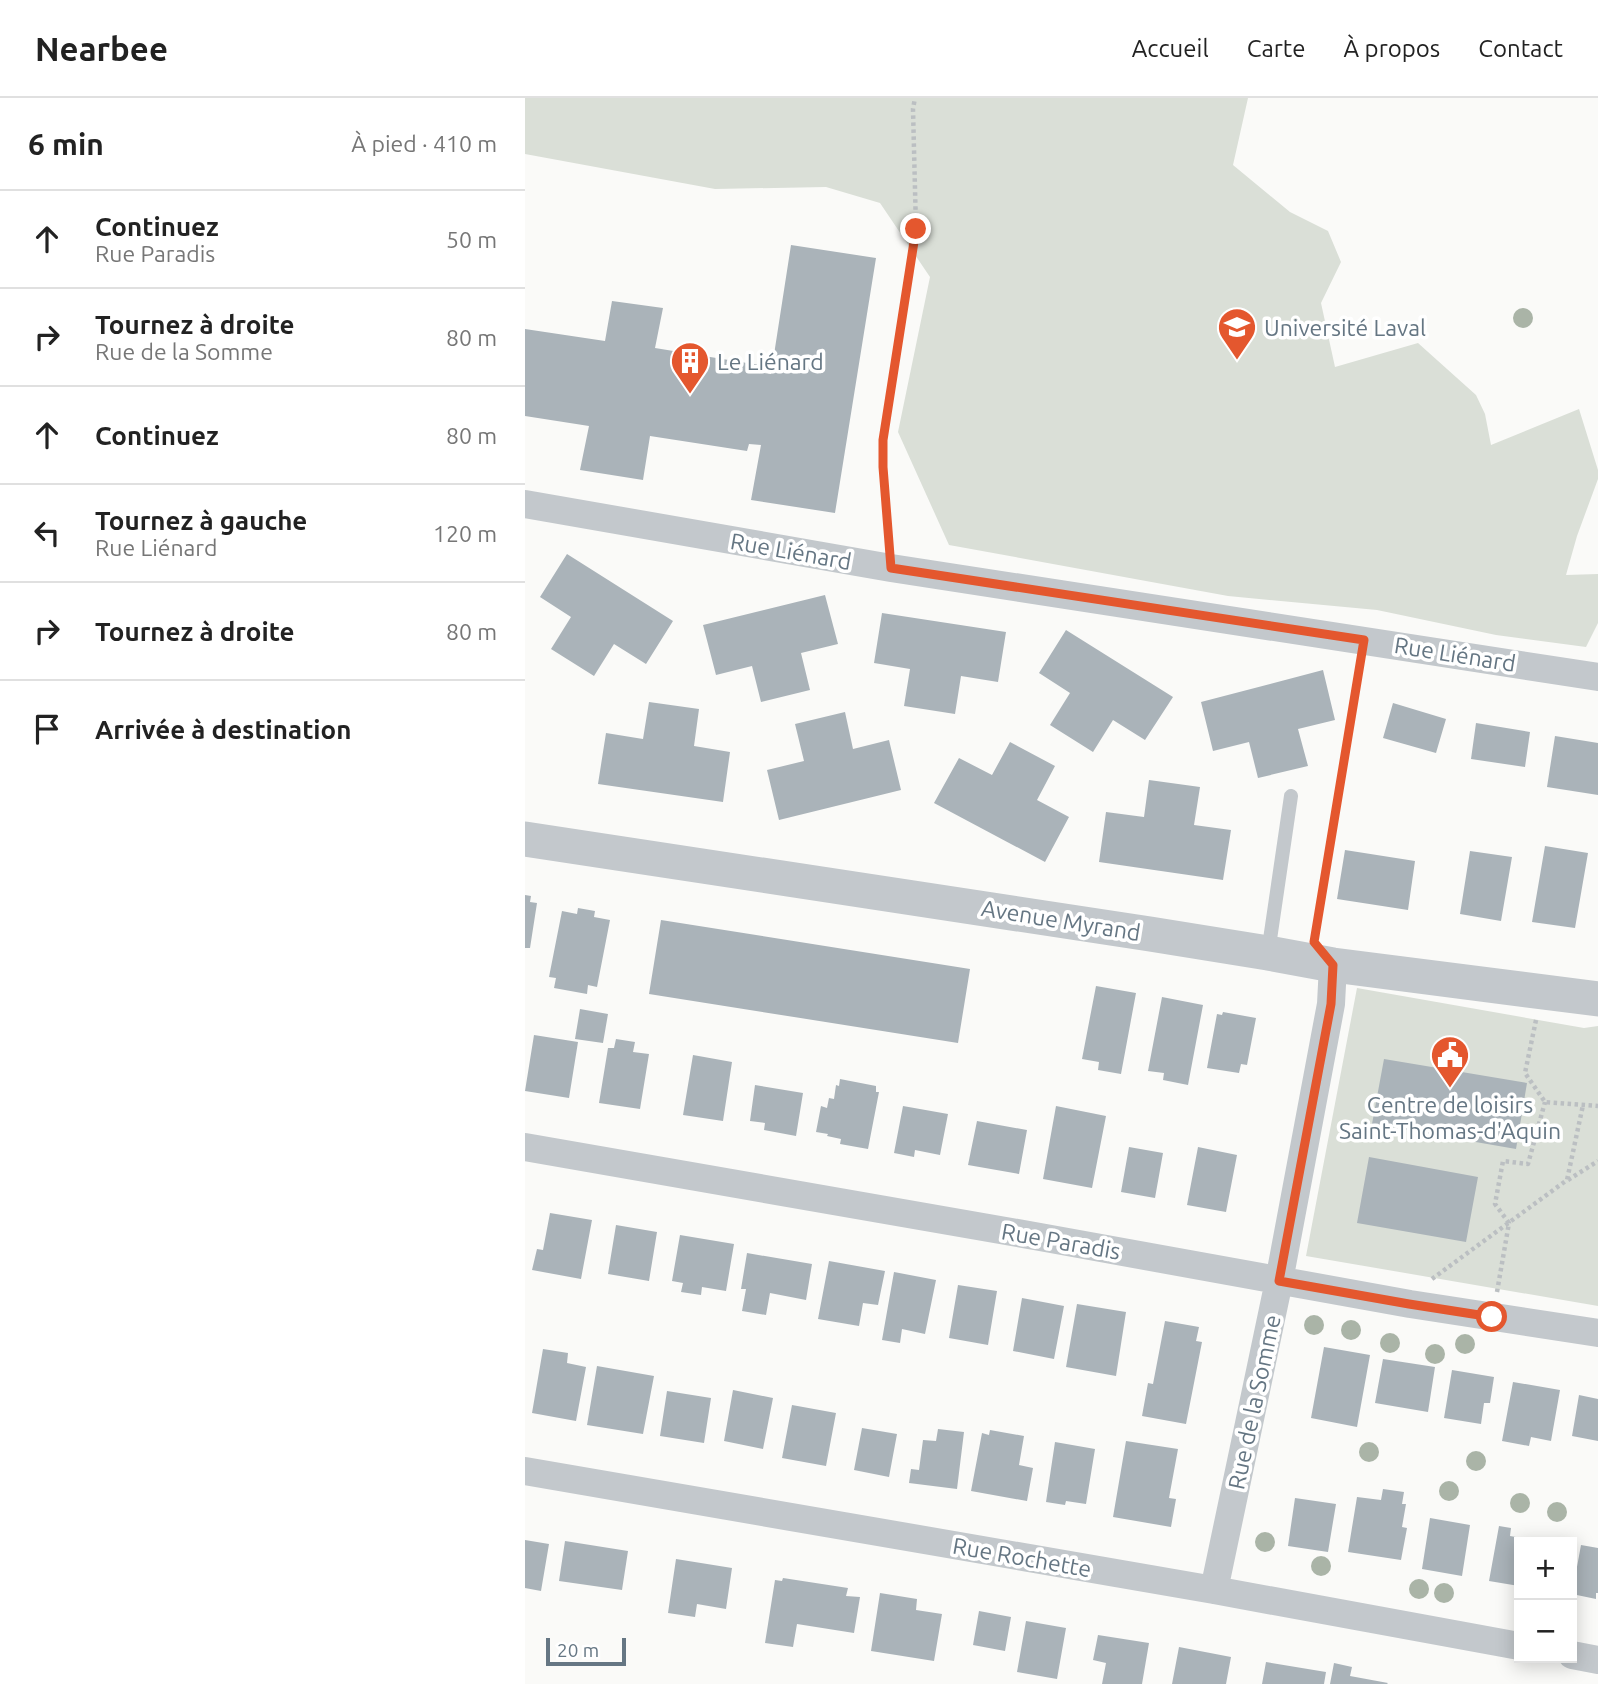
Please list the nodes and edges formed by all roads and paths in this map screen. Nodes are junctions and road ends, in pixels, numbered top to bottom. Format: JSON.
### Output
{"nodes":[{"id":1,"x":915,"y":98,"type":"edge"},
{"id":2,"x":525,"y":504,"type":"edge"},
{"id":3,"x":891,"y":568,"type":"junction"},
{"id":4,"x":1364,"y":640,"type":"junction"},
{"id":5,"x":1598,"y":677,"type":"edge"},
{"id":6,"x":1291,"y":796,"type":"dead end"},
{"id":7,"x":525,"y":839,"type":"edge"},
{"id":8,"x":1268,"y":953,"type":"junction"},
{"id":9,"x":1333,"y":965,"type":"junction"},
{"id":10,"x":1542,"y":993,"type":"junction"},
{"id":11,"x":1598,"y":999,"type":"edge"},
{"id":12,"x":1545,"y":1102,"type":"junction"},
{"id":13,"x":1583,"y":1105,"type":"junction"},
{"id":14,"x":1598,"y":1106,"type":"edge"},
{"id":15,"x":525,"y":1147,"type":"edge"},
{"id":16,"x":1598,"y":1161,"type":"edge"},
{"id":17,"x":1567,"y":1180,"type":"junction"},
{"id":18,"x":1509,"y":1223,"type":"junction"},
{"id":19,"x":1279,"y":1281,"type":"junction"},
{"id":20,"x":1409,"y":1304,"type":"junction"},
{"id":21,"x":1492,"y":1317,"type":"junction"},
{"id":22,"x":1598,"y":1333,"type":"edge"},
{"id":23,"x":525,"y":1471,"type":"edge"},
{"id":24,"x":1214,"y":1590,"type":"junction"},
{"id":25,"x":1514,"y":1645,"type":"edge"},
{"id":26,"x":1577,"y":1656,"type":"edge"},
{"id":27,"x":1598,"y":1660,"type":"edge"}],
"edges":[{"from":1,"to":3,"type":"path"},
{"from":2,"to":3,"type":"street","name":"Rue Liénard"},
{"from":3,"to":4,"type":"street","name":"Rue Liénard"},
{"from":4,"to":5,"type":"street","name":"Rue Liénard"},
{"from":4,"to":9,"type":"path"},
{"from":6,"to":8,"type":"lane"},
{"from":7,"to":8,"type":"street","name":"Avenue Myrand"},
{"from":8,"to":9,"type":"street","name":"Avenue Myrand"},
{"from":9,"to":10,"type":"street","name":"Avenue Myrand"},
{"from":9,"to":19,"type":"street","name":"Rue de la Somme"},
{"from":10,"to":11,"type":"street","name":"Avenue Myrand"},
{"from":10,"to":12,"type":"path"},
{"from":12,"to":13,"type":"path"},
{"from":12,"to":18,"type":"path"},
{"from":13,"to":14,"type":"path"},
{"from":13,"to":17,"type":"path"},
{"from":15,"to":19,"type":"street","name":"Rue Paradis"},
{"from":16,"to":17,"type":"path"},
{"from":17,"to":18,"type":"path"},
{"from":18,"to":20,"type":"path"},
{"from":18,"to":21,"type":"path"},
{"from":19,"to":20,"type":"street","name":"Rue Paradis"},
{"from":19,"to":24,"type":"street","name":"Rue de la Somme"},
{"from":20,"to":21,"type":"street","name":"Rue Paradis"},
{"from":21,"to":22,"type":"street","name":"Rue Paradis"},
{"from":23,"to":24,"type":"street","name":"Rue Rochette"},
{"from":24,"to":25,"type":"street","name":"Rue Rochette"},
{"from":26,"to":27,"type":"street"}]}
